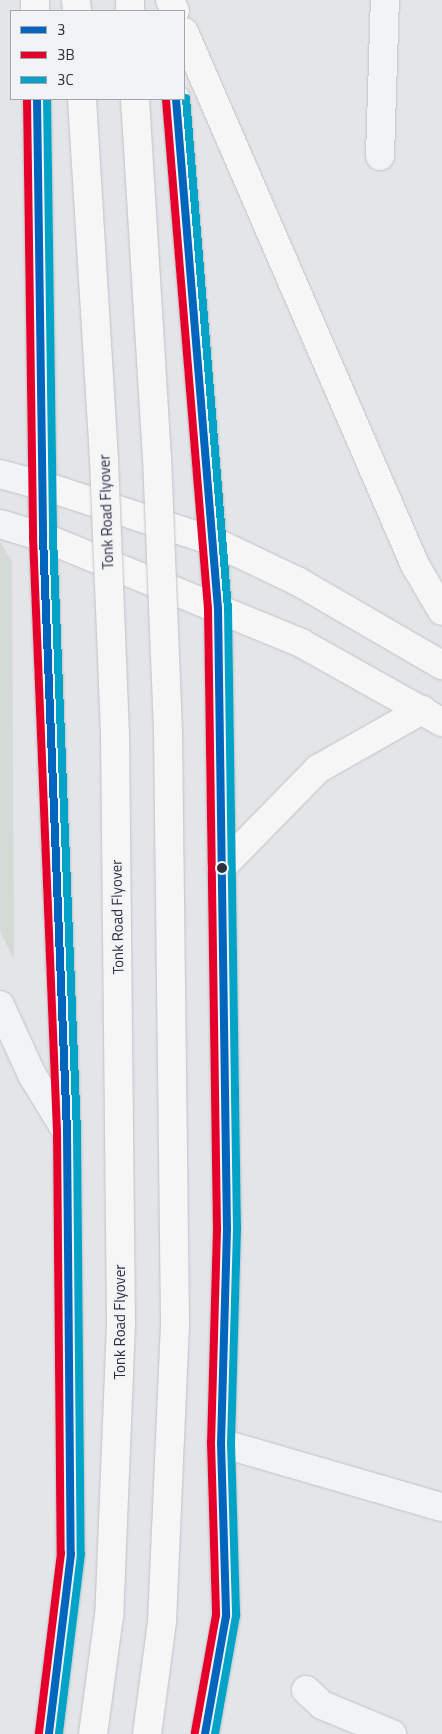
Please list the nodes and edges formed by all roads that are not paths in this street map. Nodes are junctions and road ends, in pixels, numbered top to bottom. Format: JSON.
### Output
{"nodes":[{"id":1,"x":385,"y":0,"type":"edge"},
{"id":2,"x":185,"y":34,"type":"edge"},
{"id":3,"x":37,"y":100,"type":"edge"},
{"id":4,"x":82,"y":100,"type":"edge"},
{"id":5,"x":135,"y":100,"type":"edge"},
{"id":6,"x":176,"y":100,"type":"edge"},
{"id":7,"x":380,"y":156,"type":"dead end"},
{"id":8,"x":0,"y":474,"type":"edge"},
{"id":9,"x":44,"y":486,"type":"junction"},
{"id":10,"x":0,"y":524,"type":"edge"},
{"id":11,"x":44,"y":537,"type":"junction"},
{"id":12,"x":213,"y":541,"type":"junction"},
{"id":13,"x":218,"y":609,"type":"junction"},
{"id":14,"x":442,"y":611,"type":"edge"},
{"id":15,"x":442,"y":665,"type":"edge"},
{"id":16,"x":432,"y":716,"type":"edge"},
{"id":17,"x":221,"y":868,"type":"junction"},
{"id":18,"x":0,"y":1005,"type":"edge"},
{"id":19,"x":68,"y":1133,"type":"junction"},
{"id":20,"x":221,"y":1443,"type":"junction"},
{"id":21,"x":442,"y":1507,"type":"edge"},
{"id":22,"x":306,"y":1690,"type":"dead end"},
{"id":23,"x":49,"y":1734,"type":"edge"},
{"id":24,"x":92,"y":1734,"type":"edge"},
{"id":25,"x":146,"y":1734,"type":"edge"},
{"id":26,"x":205,"y":1734,"type":"edge"},
{"id":27,"x":392,"y":1734,"type":"edge"}],
"edges":[{"from":1,"to":7,"type":"street"},
{"from":2,"to":14,"type":"main road"},
{"from":3,"to":9,"type":"main road"},
{"from":4,"to":24,"type":"main road","name":"Tonk Road Flyover","bridge":true},
{"from":5,"to":25,"type":"main road","bridge":true},
{"from":6,"to":12,"type":"main road"},
{"from":8,"to":9,"type":"street"},
{"from":9,"to":11,"type":"main road"},
{"from":9,"to":12,"type":"main road"},
{"from":10,"to":11,"type":"street"},
{"from":11,"to":13,"type":"main road"},
{"from":11,"to":19,"type":"street"},
{"from":12,"to":13,"type":"main road"},
{"from":12,"to":15,"type":"main road"},
{"from":13,"to":16,"type":"main road"},
{"from":13,"to":17,"type":"street"},
{"from":16,"to":17,"type":"main road"},
{"from":17,"to":20,"type":"street"},
{"from":18,"to":19,"type":"street"},
{"from":19,"to":23,"type":"street"},
{"from":20,"to":21,"type":"street"},
{"from":20,"to":26,"type":"street"},
{"from":22,"to":27,"type":"street"}]}
